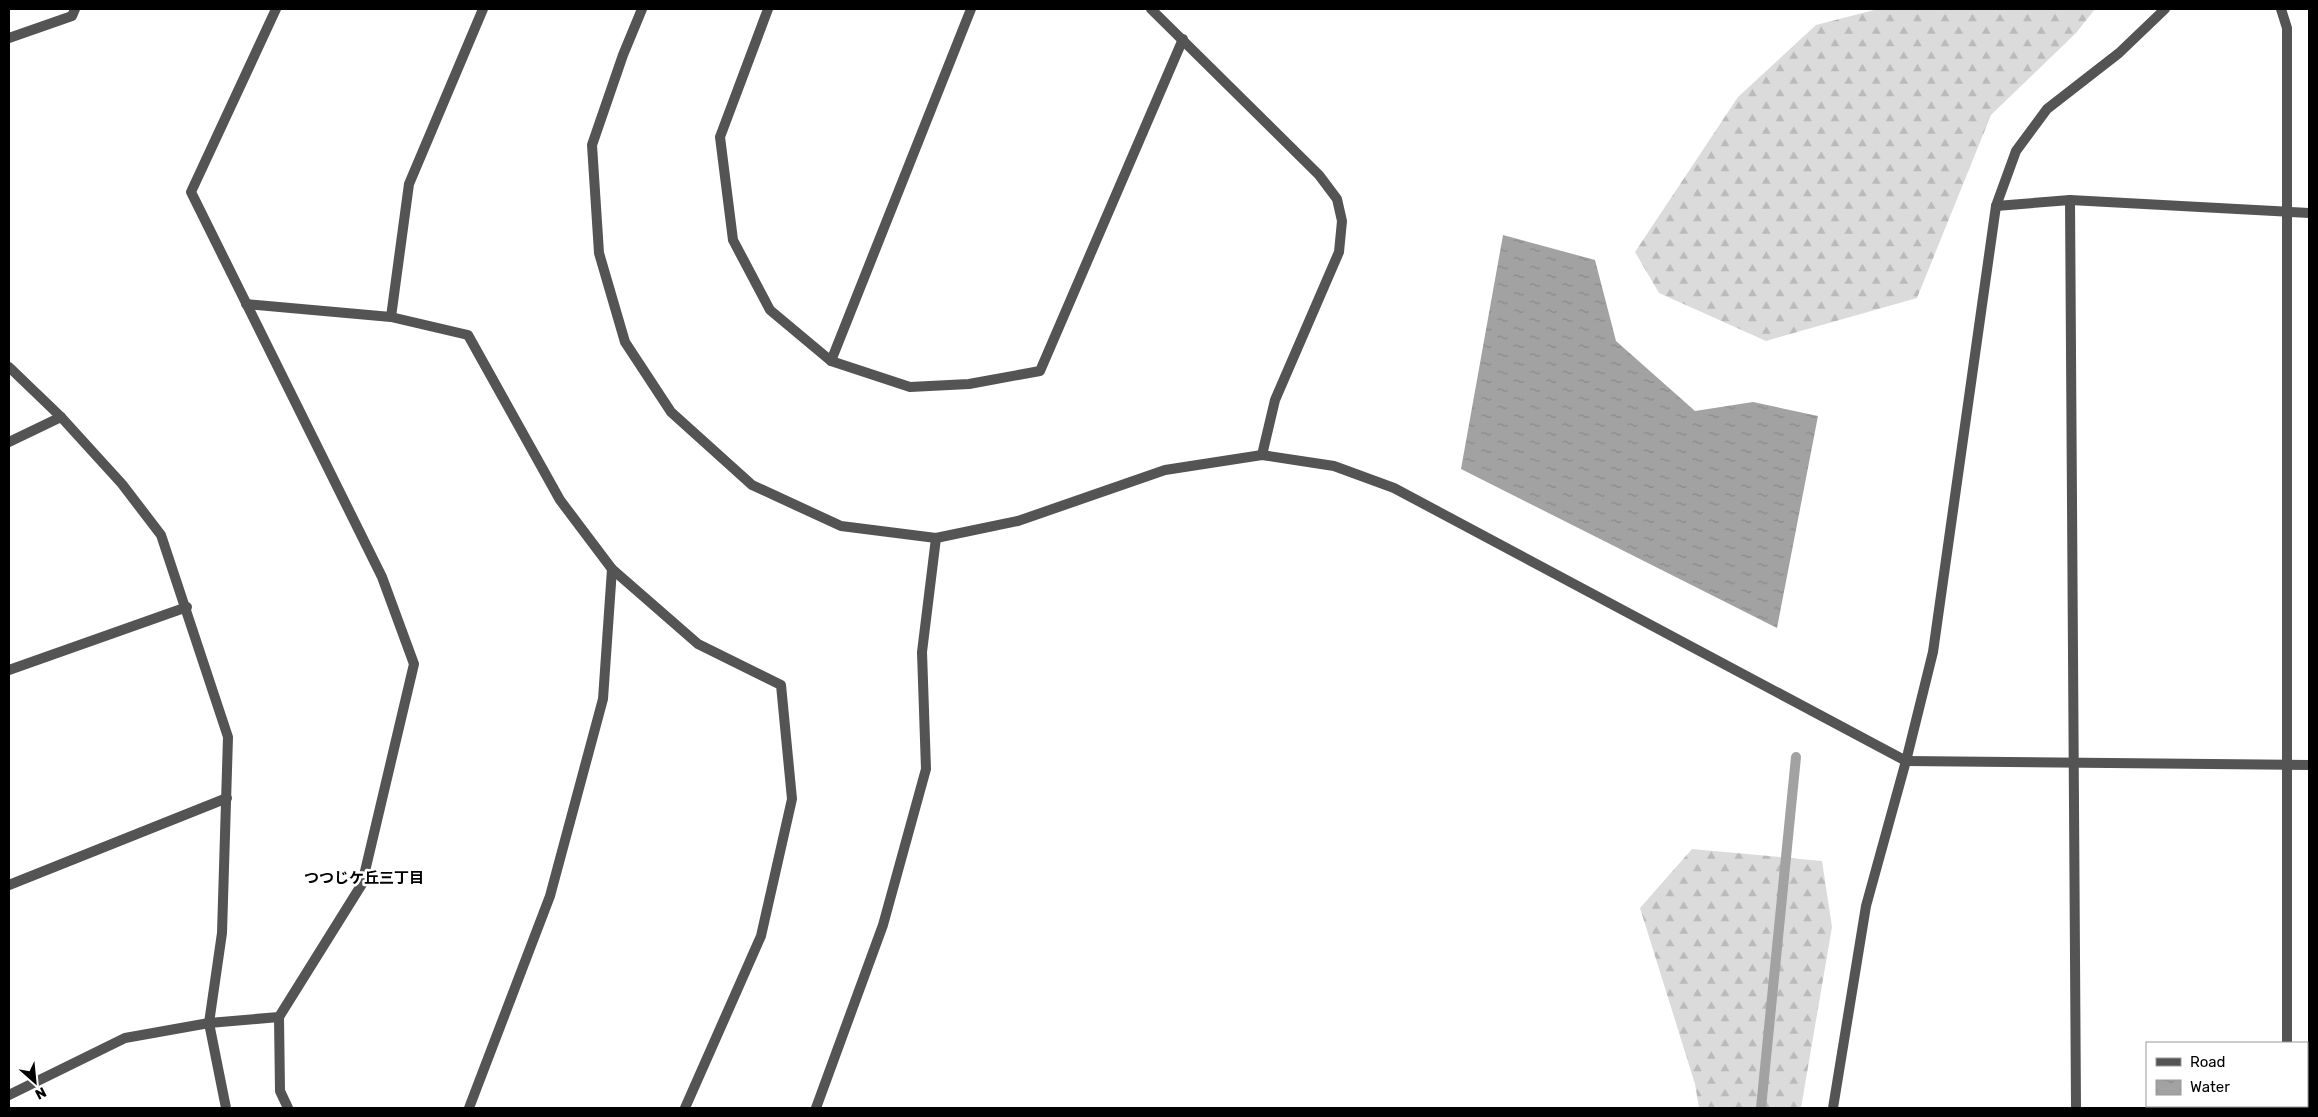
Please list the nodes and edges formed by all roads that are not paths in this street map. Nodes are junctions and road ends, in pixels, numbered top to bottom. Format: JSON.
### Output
{"nodes":[{"id":1,"x":75,"y":9,"type":"edge"},
{"id":2,"x":276,"y":9,"type":"edge"},
{"id":3,"x":483,"y":9,"type":"edge"},
{"id":4,"x":642,"y":9,"type":"edge"},
{"id":5,"x":768,"y":9,"type":"edge"},
{"id":6,"x":971,"y":9,"type":"edge"},
{"id":7,"x":1150,"y":9,"type":"edge"},
{"id":8,"x":2165,"y":9,"type":"edge"},
{"id":9,"x":2281,"y":9,"type":"edge"},
{"id":10,"x":9,"y":38,"type":"edge"},
{"id":11,"x":1183,"y":39,"type":"junction"},
{"id":12,"x":2070,"y":200,"type":"junction"},
{"id":13,"x":1996,"y":206,"type":"junction"},
{"id":14,"x":2286,"y":212,"type":"junction"},
{"id":15,"x":2309,"y":213,"type":"edge"},
{"id":16,"x":246,"y":304,"type":"junction"},
{"id":17,"x":392,"y":317,"type":"junction"},
{"id":18,"x":832,"y":361,"type":"junction"},
{"id":19,"x":9,"y":367,"type":"edge"},
{"id":20,"x":61,"y":417,"type":"junction"},
{"id":21,"x":9,"y":442,"type":"edge"},
{"id":22,"x":1262,"y":455,"type":"junction"},
{"id":23,"x":936,"y":538,"type":"junction"},
{"id":24,"x":612,"y":569,"type":"junction"},
{"id":25,"x":186,"y":607,"type":"junction"},
{"id":26,"x":9,"y":670,"type":"edge"},
{"id":27,"x":1906,"y":761,"type":"junction"},
{"id":28,"x":2075,"y":763,"type":"junction"},
{"id":29,"x":2286,"y":765,"type":"junction"},
{"id":30,"x":2309,"y":765,"type":"edge"},
{"id":31,"x":227,"y":798,"type":"junction"},
{"id":32,"x":9,"y":885,"type":"edge"},
{"id":33,"x":279,"y":1017,"type":"junction"},
{"id":34,"x":210,"y":1023,"type":"junction"},
{"id":35,"x":2287,"y":1042,"type":"edge"},
{"id":36,"x":9,"y":1095,"type":"edge"},
{"id":37,"x":226,"y":1108,"type":"edge"},
{"id":38,"x":288,"y":1108,"type":"edge"},
{"id":39,"x":469,"y":1108,"type":"edge"},
{"id":40,"x":685,"y":1108,"type":"edge"},
{"id":41,"x":816,"y":1108,"type":"edge"},
{"id":42,"x":1833,"y":1108,"type":"edge"},
{"id":43,"x":2076,"y":1108,"type":"edge"}],
"edges":[{"from":1,"to":10,"type":"street"},
{"from":2,"to":16,"type":"street"},
{"from":3,"to":17,"type":"street"},
{"from":4,"to":23,"type":"street"},
{"from":5,"to":18,"type":"street"},
{"from":6,"to":18,"type":"street"},
{"from":7,"to":11,"type":"street"},
{"from":8,"to":13,"type":"street"},
{"from":9,"to":14,"type":"street"},
{"from":11,"to":18,"type":"street"},
{"from":11,"to":22,"type":"street"},
{"from":12,"to":13,"type":"street"},
{"from":12,"to":14,"type":"street"},
{"from":12,"to":28,"type":"street"},
{"from":13,"to":27,"type":"street"},
{"from":14,"to":15,"type":"street"},
{"from":14,"to":29,"type":"street"},
{"from":16,"to":17,"type":"street"},
{"from":16,"to":33,"type":"street"},
{"from":17,"to":24,"type":"street"},
{"from":19,"to":20,"type":"street"},
{"from":20,"to":21,"type":"street"},
{"from":20,"to":25,"type":"street"},
{"from":22,"to":23,"type":"street"},
{"from":22,"to":27,"type":"street"},
{"from":23,"to":41,"type":"street"},
{"from":24,"to":39,"type":"street"},
{"from":24,"to":40,"type":"street"},
{"from":25,"to":26,"type":"street"},
{"from":25,"to":31,"type":"street"},
{"from":27,"to":28,"type":"street"},
{"from":27,"to":42,"type":"street"},
{"from":28,"to":29,"type":"street"},
{"from":28,"to":43,"type":"street"},
{"from":29,"to":30,"type":"street"},
{"from":29,"to":35,"type":"street"},
{"from":31,"to":32,"type":"street"},
{"from":31,"to":34,"type":"street"},
{"from":33,"to":34,"type":"street"},
{"from":33,"to":38,"type":"street"},
{"from":34,"to":36,"type":"street"},
{"from":34,"to":37,"type":"street"}]}
